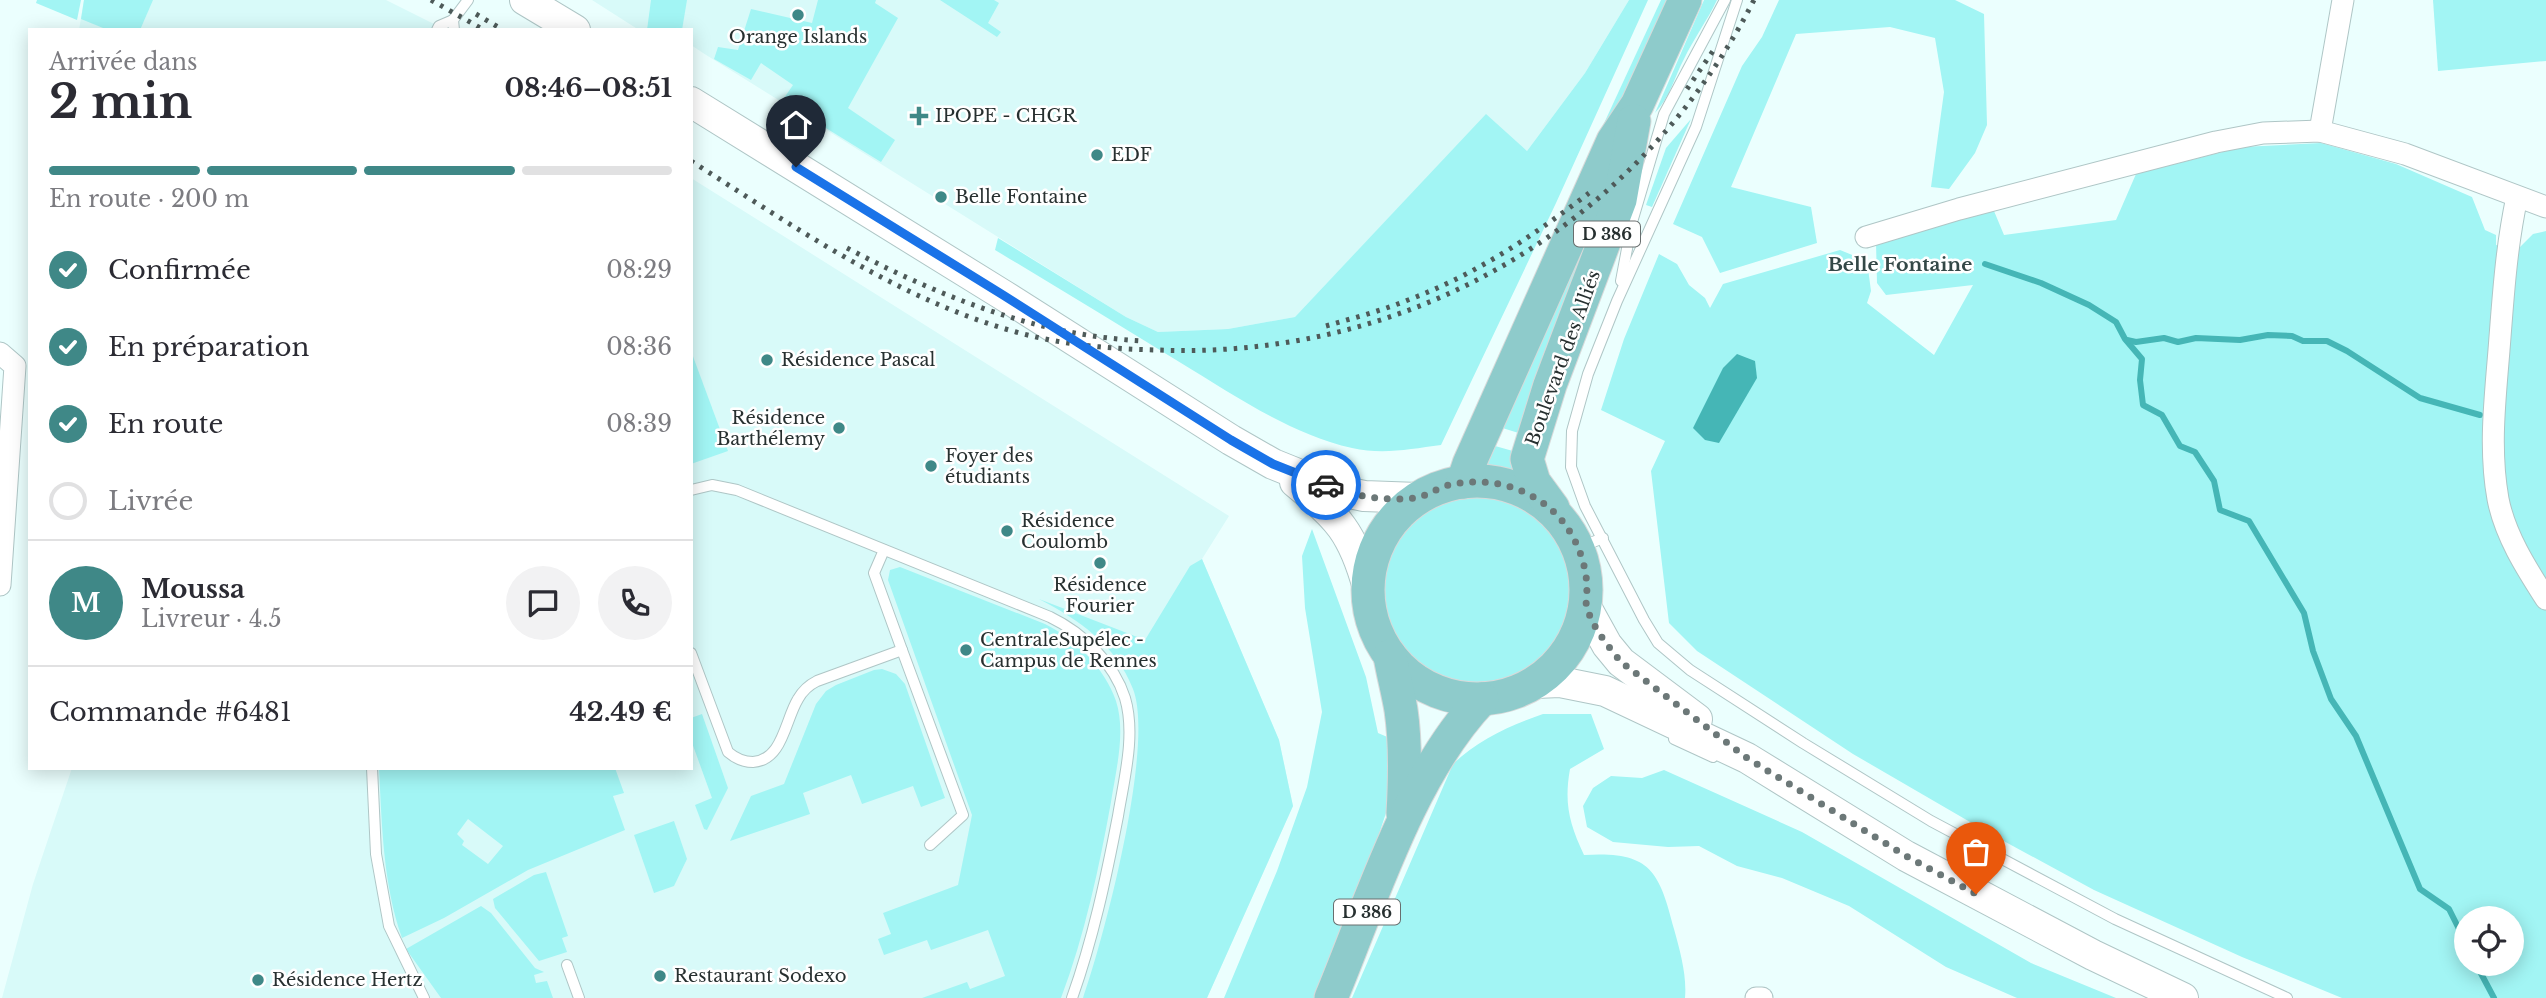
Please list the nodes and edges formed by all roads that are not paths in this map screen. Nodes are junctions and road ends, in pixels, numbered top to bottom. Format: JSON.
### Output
{"nodes":[{"id":1,"x":468,"y":0,"type":"edge"},
{"id":2,"x":525,"y":0,"type":"edge"},
{"id":3,"x":1685,"y":0,"type":"edge"},
{"id":4,"x":1725,"y":0,"type":"edge"},
{"id":5,"x":1737,"y":0,"type":"edge"},
{"id":6,"x":2343,"y":0,"type":"edge"},
{"id":7,"x":454,"y":25,"type":"edge"},
{"id":8,"x":572,"y":28,"type":"edge"},
{"id":9,"x":693,"y":103,"type":"edge"},
{"id":10,"x":1637,"y":105,"type":"junction"},
{"id":11,"x":2320,"y":131,"type":"junction"},
{"id":12,"x":2517,"y":197,"type":"junction"},
{"id":13,"x":2546,"y":207,"type":"edge"},
{"id":14,"x":1866,"y":237,"type":"dead end"},
{"id":15,"x":1618,"y":299,"type":"junction"},
{"id":16,"x":0,"y":353,"type":"edge"},
{"id":17,"x":1273,"y":464,"type":"junction"},
{"id":18,"x":1463,"y":482,"type":"junction"},
{"id":19,"x":693,"y":490,"type":"edge"},
{"id":20,"x":1418,"y":498,"type":"junction"},
{"id":21,"x":1581,"y":536,"type":"junction"},
{"id":22,"x":884,"y":550,"type":"junction"},
{"id":23,"x":0,"y":585,"type":"edge"},
{"id":24,"x":1368,"y":587,"type":"junction"},
{"id":25,"x":2546,"y":599,"type":"edge"},
{"id":26,"x":1586,"y":607,"type":"junction"},
{"id":27,"x":902,"y":650,"type":"junction"},
{"id":28,"x":1390,"y":656,"type":"junction"},
{"id":29,"x":693,"y":658,"type":"edge"},
{"id":30,"x":1536,"y":683,"type":"junction"},
{"id":31,"x":1482,"y":699,"type":"junction"},
{"id":32,"x":1600,"y":702,"type":"dead end"},
{"id":33,"x":1660,"y":733,"type":"dead end"},
{"id":34,"x":1747,"y":758,"type":"junction"},
{"id":35,"x":372,"y":770,"type":"edge"},
{"id":36,"x":1402,"y":826,"type":"junction"},
{"id":37,"x":930,"y":845,"type":"dead end"},
{"id":38,"x":567,"y":965,"type":"dead end"},
{"id":39,"x":424,"y":998,"type":"edge"},
{"id":40,"x":579,"y":998,"type":"edge"},
{"id":41,"x":1072,"y":998,"type":"edge"},
{"id":42,"x":1331,"y":998,"type":"edge"},
{"id":43,"x":1756,"y":998,"type":"edge"},
{"id":44,"x":1762,"y":998,"type":"edge"},
{"id":45,"x":2183,"y":998,"type":"edge"},
{"id":46,"x":2287,"y":998,"type":"edge"}],
"edges":[{"from":1,"to":7,"type":"lane"},
{"from":2,"to":8,"type":"main road"},
{"from":3,"to":10,"type":"main road","name":"Boulevard des Alliés","number":"D 386"},
{"from":4,"to":15,"type":"lane"},
{"from":5,"to":15,"type":"lane"},
{"from":6,"to":11,"type":"street"},
{"from":9,"to":17,"type":"main road"},
{"from":10,"to":18,"type":"main road","name":"Boulevard des Alliés","number":"D 386"},
{"from":10,"to":21,"type":"main road","name":"Boulevard des Alliés","number":"D 386"},
{"from":11,"to":12,"type":"street"},
{"from":11,"to":14,"type":"street"},
{"from":12,"to":13,"type":"street"},
{"from":12,"to":25,"type":"street"},
{"from":15,"to":21,"type":"lane"},
{"from":16,"to":23,"type":"street"},
{"from":17,"to":20,"type":"main road"},
{"from":17,"to":24,"type":"main road"},
{"from":18,"to":20,"type":"main road"},
{"from":18,"to":21,"type":"main road"},
{"from":19,"to":22,"type":"lane"},
{"from":20,"to":24,"type":"main road"},
{"from":21,"to":26,"type":"main road"},
{"from":21,"to":46,"type":"lane"},
{"from":22,"to":27,"type":"lane"},
{"from":22,"to":41,"type":"lane"},
{"from":24,"to":28,"type":"main road"},
{"from":26,"to":30,"type":"main road"},
{"from":26,"to":34,"type":"main road"},
{"from":27,"to":29,"type":"lane"},
{"from":27,"to":37,"type":"lane"},
{"from":28,"to":31,"type":"main road"},
{"from":28,"to":36,"type":"main road"},
{"from":30,"to":31,"type":"main road"},
{"from":30,"to":32,"type":"lane"},
{"from":30,"to":34,"type":"main road"},
{"from":31,"to":36,"type":"main road"},
{"from":33,"to":34,"type":"lane"},
{"from":34,"to":45,"type":"main road"},
{"from":35,"to":39,"type":"lane"},
{"from":36,"to":42,"type":"main road","number":"D 386"},
{"from":38,"to":40,"type":"lane"},
{"from":43,"to":44,"type":"street"}]}
